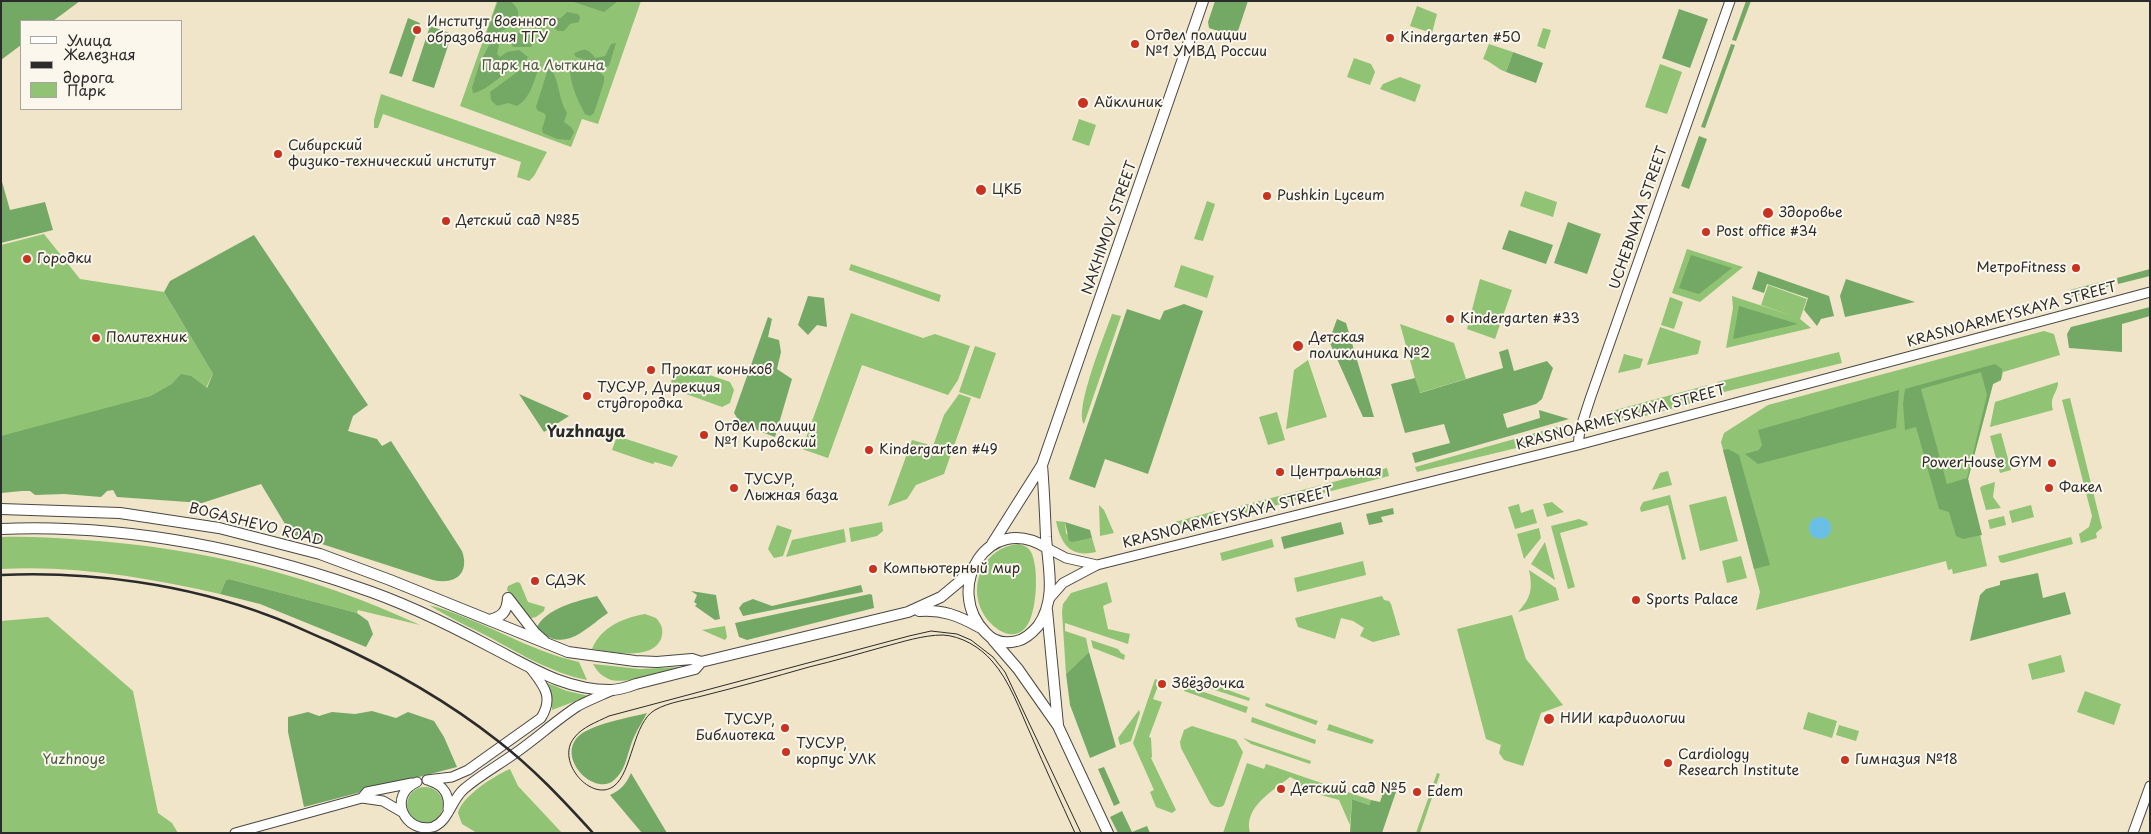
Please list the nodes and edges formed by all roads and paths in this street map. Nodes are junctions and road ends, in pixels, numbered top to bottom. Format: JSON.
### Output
{"nodes":[{"id":1,"x":1203,"y":1,"type":"edge"},
{"id":2,"x":1730,"y":1,"type":"edge"},
{"id":3,"x":2150,"y":292,"type":"edge"},
{"id":4,"x":1578,"y":445,"type":"junction"},
{"id":5,"x":1042,"y":465,"type":"junction"},
{"id":6,"x":1,"y":509,"type":"edge"},
{"id":7,"x":1,"y":529,"type":"edge"},
{"id":8,"x":992,"y":544,"type":"junction"},
{"id":9,"x":1047,"y":548,"type":"junction"},
{"id":10,"x":978,"y":561,"type":"junction"},
{"id":11,"x":1097,"y":565,"type":"junction"},
{"id":12,"x":1048,"y":604,"type":"junction"},
{"id":13,"x":908,"y":612,"type":"junction"},
{"id":14,"x":489,"y":620,"type":"junction"},
{"id":15,"x":981,"y":628,"type":"junction"},
{"id":16,"x":990,"y":638,"type":"junction"},
{"id":17,"x":548,"y":645,"type":"junction"},
{"id":18,"x":701,"y":662,"type":"junction"},
{"id":19,"x":531,"y":669,"type":"junction"},
{"id":20,"x":613,"y":690,"type":"junction"},
{"id":21,"x":1058,"y":726,"type":"junction"},
{"id":22,"x":422,"y":781,"type":"junction"},
{"id":23,"x":2150,"y":786,"type":"edge"},
{"id":24,"x":362,"y":798,"type":"junction"},
{"id":25,"x":448,"y":809,"type":"junction"},
{"id":26,"x":402,"y":812,"type":"junction"},
{"id":27,"x":235,"y":833,"type":"edge"},
{"id":28,"x":1108,"y":833,"type":"edge"},
{"id":29,"x":2133,"y":833,"type":"edge"}],
"edges":[{"from":1,"to":5,"type":"main road","name":"NAKHIMOV STREET"},
{"from":2,"to":4,"type":"main road","name":"UCHEBNAYA STREET"},
{"from":3,"to":4,"type":"main road","name":"KRASNOARMEYSKAYA STREET"},
{"from":4,"to":11,"type":"main road","name":"KRASNOARMEYSKAYA STREET"},
{"from":5,"to":8,"type":"main road","name":"NAKHIMOV STREET"},
{"from":5,"to":9,"type":"main road","name":"NAKHIMOV STREET"},
{"from":6,"to":14,"type":"main road","name":"BOGASHEVO ROAD"},
{"from":7,"to":19,"type":"main road"},
{"from":8,"to":9,"type":"main road"},
{"from":8,"to":10,"type":"main road"},
{"from":9,"to":11,"type":"main road","name":"KRASNOARMEYSKAYA STREET"},
{"from":9,"to":12,"type":"main road"},
{"from":10,"to":13,"type":"main road"},
{"from":10,"to":15,"type":"main road"},
{"from":11,"to":12,"type":"main road","name":"KRASNOARMEYSKAYA STREET"},
{"from":12,"to":16,"type":"main road"},
{"from":12,"to":21,"type":"main road"},
{"from":13,"to":15,"type":"main road"},
{"from":13,"to":18,"type":"main road"},
{"from":14,"to":17,"type":"main road","name":"BOGASHEVO ROAD"},
{"from":14,"to":17,"type":"main road"},
{"from":15,"to":16,"type":"main road"},
{"from":16,"to":21,"type":"main road"},
{"from":17,"to":18,"type":"main road","name":"BOGASHEVO ROAD"},
{"from":18,"to":20,"type":"main road"},
{"from":19,"to":20,"type":"main road"},
{"from":19,"to":22,"type":"main road"},
{"from":20,"to":25,"type":"main road"},
{"from":21,"to":28,"type":"main road"},
{"from":22,"to":24,"type":"main road"},
{"from":22,"to":25,"type":"main road"},
{"from":22,"to":26,"type":"main road"},
{"from":23,"to":29,"type":"main road"},
{"from":24,"to":26,"type":"main road"},
{"from":24,"to":27,"type":"main road"},
{"from":25,"to":26,"type":"main road"}]}
